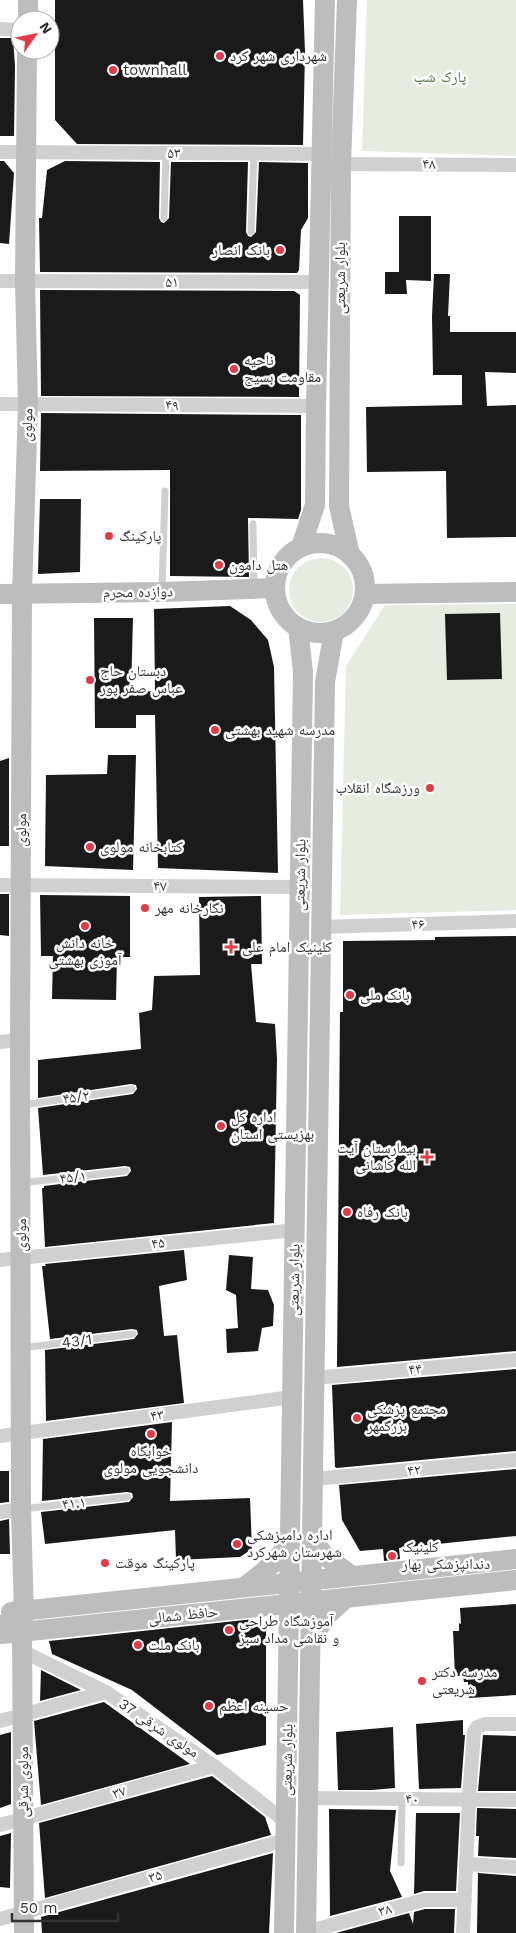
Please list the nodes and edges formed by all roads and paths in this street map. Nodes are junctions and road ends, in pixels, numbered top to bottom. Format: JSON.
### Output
{"nodes":[{"id":1,"x":325,"y":0,"type":"edge"},
{"id":2,"x":347,"y":0,"type":"edge"},
{"id":3,"x":27,"y":60,"type":"edge"},
{"id":4,"x":0,"y":152,"type":"edge"},
{"id":5,"x":26,"y":152,"type":"junction"},
{"id":6,"x":166,"y":153,"type":"junction"},
{"id":7,"x":254,"y":153,"type":"junction"},
{"id":8,"x":322,"y":154,"type":"junction"},
{"id":9,"x":341,"y":164,"type":"junction"},
{"id":10,"x":516,"y":164,"type":"edge"},
{"id":11,"x":164,"y":218,"type":"dead end"},
{"id":12,"x":251,"y":232,"type":"dead end"},
{"id":13,"x":0,"y":281,"type":"edge"},
{"id":14,"x":25,"y":281,"type":"junction"},
{"id":15,"x":319,"y":282,"type":"junction"},
{"id":16,"x":0,"y":404,"type":"edge"},
{"id":17,"x":28,"y":405,"type":"junction"},
{"id":18,"x":316,"y":406,"type":"junction"},
{"id":19,"x":166,"y":491,"type":"dead end"},
{"id":20,"x":253,"y":524,"type":"dead end"},
{"id":21,"x":301,"y":547,"type":"junction"},
{"id":22,"x":350,"y":555,"type":"junction"},
{"id":23,"x":254,"y":588,"type":"junction"},
{"id":24,"x":275,"y":588,"type":"junction"},
{"id":25,"x":162,"y":592,"type":"junction"},
{"id":26,"x":516,"y":592,"type":"edge"},
{"id":27,"x":0,"y":594,"type":"edge"},
{"id":28,"x":22,"y":594,"type":"junction"},
{"id":29,"x":364,"y":594,"type":"junction"},
{"id":30,"x":298,"y":627,"type":"junction"},
{"id":31,"x":334,"y":630,"type":"junction"},
{"id":32,"x":0,"y":886,"type":"edge"},
{"id":33,"x":20,"y":886,"type":"junction"},
{"id":34,"x":300,"y":887,"type":"junction"},
{"id":35,"x":516,"y":921,"type":"edge"},
{"id":36,"x":321,"y":927,"type":"junction"},
{"id":37,"x":20,"y":1040,"type":"junction"},
{"id":38,"x":0,"y":1042,"type":"edge"},
{"id":39,"x":132,"y":1089,"type":"dead end"},
{"id":40,"x":20,"y":1105,"type":"junction"},
{"id":41,"x":126,"y":1171,"type":"dead end"},
{"id":42,"x":20,"y":1183,"type":"junction"},
{"id":43,"x":295,"y":1230,"type":"junction"},
{"id":44,"x":20,"y":1257,"type":"junction"},
{"id":45,"x":0,"y":1260,"type":"edge"},
{"id":46,"x":133,"y":1334,"type":"dead end"},
{"id":47,"x":21,"y":1348,"type":"junction"},
{"id":48,"x":516,"y":1360,"type":"edge"},
{"id":49,"x":314,"y":1378,"type":"junction"},
{"id":50,"x":292,"y":1397,"type":"junction"},
{"id":51,"x":21,"y":1434,"type":"junction"},
{"id":52,"x":0,"y":1436,"type":"edge"},
{"id":53,"x":516,"y":1460,"type":"edge"},
{"id":54,"x":312,"y":1479,"type":"junction"},
{"id":55,"x":128,"y":1497,"type":"dead end"},
{"id":56,"x":21,"y":1509,"type":"junction"},
{"id":57,"x":0,"y":1512,"type":"edge"},
{"id":58,"x":312,"y":1539,"type":"junction"},
{"id":59,"x":290,"y":1541,"type":"junction"},
{"id":60,"x":516,"y":1559,"type":"edge"},
{"id":61,"x":352,"y":1576,"type":"junction"},
{"id":62,"x":311,"y":1580,"type":"junction"},
{"id":63,"x":516,"y":1580,"type":"edge"},
{"id":64,"x":290,"y":1583,"type":"junction"},
{"id":65,"x":242,"y":1588,"type":"junction"},
{"id":66,"x":162,"y":1596,"type":"junction"},
{"id":67,"x":346,"y":1598,"type":"junction"},
{"id":68,"x":311,"y":1602,"type":"junction"},
{"id":69,"x":289,"y":1604,"type":"junction"},
{"id":70,"x":24,"y":1610,"type":"junction"},
{"id":71,"x":0,"y":1613,"type":"edge"},
{"id":72,"x":164,"y":1617,"type":"junction"},
{"id":73,"x":0,"y":1625,"type":"edge"},
{"id":74,"x":0,"y":1634,"type":"edge"},
{"id":75,"x":22,"y":1641,"type":"junction"},
{"id":76,"x":310,"y":1641,"type":"junction"},
{"id":77,"x":106,"y":1692,"type":"junction"},
{"id":78,"x":23,"y":1715,"type":"junction"},
{"id":79,"x":0,"y":1721,"type":"edge"},
{"id":80,"x":516,"y":1724,"type":"edge"},
{"id":81,"x":214,"y":1766,"type":"junction"},
{"id":82,"x":308,"y":1798,"type":"junction"},
{"id":83,"x":402,"y":1799,"type":"junction"},
{"id":84,"x":469,"y":1799,"type":"junction"},
{"id":85,"x":516,"y":1800,"type":"edge"},
{"id":86,"x":23,"y":1819,"type":"junction"},
{"id":87,"x":0,"y":1825,"type":"edge"},
{"id":88,"x":286,"y":1831,"type":"junction"},
{"id":89,"x":401,"y":1863,"type":"dead end"},
{"id":90,"x":466,"y":1864,"type":"junction"},
{"id":91,"x":516,"y":1868,"type":"edge"},
{"id":92,"x":465,"y":1900,"type":"junction"},
{"id":93,"x":24,"y":1913,"type":"junction"},
{"id":94,"x":0,"y":1919,"type":"edge"},
{"id":95,"x":306,"y":1932,"type":"edge"},
{"id":96,"x":24,"y":1933,"type":"edge"},
{"id":97,"x":284,"y":1933,"type":"edge"},
{"id":98,"x":463,"y":1933,"type":"edge"}],
"edges":[{"from":1,"to":8,"type":"main road","name":"بلوار شریعتی"},
{"from":2,"to":9,"type":"main road","name":"بلوار شریعتی"},
{"from":3,"to":5,"type":"main road","name":"مولوی"},
{"from":4,"to":5,"type":"street","name":"۵۳"},
{"from":5,"to":6,"type":"street","name":"۵۳"},
{"from":5,"to":14,"type":"main road","name":"مولوی"},
{"from":6,"to":7,"type":"street","name":"۵۳"},
{"from":6,"to":11,"type":"lane"},
{"from":7,"to":8,"type":"street","name":"۵۳"},
{"from":7,"to":12,"type":"lane"},
{"from":8,"to":9,"type":"main road"},
{"from":8,"to":15,"type":"main road","name":"بلوار شریعتی"},
{"from":9,"to":10,"type":"street","name":"۴۸"},
{"from":9,"to":22,"type":"main road","name":"بلوار شریعتی"},
{"from":13,"to":14,"type":"street","name":"۵۱"},
{"from":14,"to":15,"type":"street","name":"۵۱"},
{"from":14,"to":17,"type":"main road","name":"مولوی"},
{"from":15,"to":18,"type":"main road","name":"بلوار شریعتی"},
{"from":16,"to":17,"type":"street","name":"۴۹"},
{"from":17,"to":18,"type":"street","name":"۴۹"},
{"from":17,"to":28,"type":"main road","name":"مولوی"},
{"from":18,"to":21,"type":"main road","name":"بلوار شریعتی"},
{"from":19,"to":25,"type":"lane"},
{"from":20,"to":23,"type":"lane"},
{"from":21,"to":22,"type":"main road"},
{"from":21,"to":24,"type":"main road"},
{"from":22,"to":29,"type":"main road"},
{"from":23,"to":24,"type":"main road","name":"دوازده محرم"},
{"from":23,"to":25,"type":"main road","name":"دوازده محرم"},
{"from":24,"to":30,"type":"main road"},
{"from":25,"to":28,"type":"main road","name":"دوازده محرم"},
{"from":26,"to":29,"type":"main road"},
{"from":27,"to":28,"type":"main road","name":"دوازده محرم"},
{"from":28,"to":33,"type":"main road","name":"مولوی"},
{"from":29,"to":31,"type":"main road"},
{"from":30,"to":31,"type":"main road"},
{"from":30,"to":34,"type":"main road","name":"بلوار شریعتی"},
{"from":31,"to":36,"type":"main road","name":"بلوار شریعتی"},
{"from":32,"to":33,"type":"street"},
{"from":33,"to":34,"type":"street","name":"۴۷"},
{"from":33,"to":37,"type":"main road","name":"مولوی"},
{"from":34,"to":43,"type":"main road","name":"بلوار شریعتی"},
{"from":35,"to":36,"type":"street","name":"۴۶"},
{"from":36,"to":49,"type":"main road","name":"بلوار شریعتی"},
{"from":37,"to":38,"type":"street"},
{"from":37,"to":40,"type":"main road","name":"مولوی"},
{"from":39,"to":40,"type":"lane","name":"۴۵/۲"},
{"from":40,"to":42,"type":"main road","name":"مولوی"},
{"from":41,"to":42,"type":"lane","name":"۴۵/۱"},
{"from":42,"to":44,"type":"main road","name":"مولوی"},
{"from":43,"to":44,"type":"street","name":"۴۵"},
{"from":43,"to":50,"type":"main road","name":"بلوار شریعتی"},
{"from":44,"to":45,"type":"street"},
{"from":44,"to":47,"type":"main road","name":"مولوی"},
{"from":46,"to":47,"type":"lane","name":"43/1"},
{"from":47,"to":51,"type":"main road","name":"مولوی"},
{"from":48,"to":49,"type":"street","name":"۴۴"},
{"from":49,"to":54,"type":"main road","name":"بلوار شریعتی"},
{"from":50,"to":51,"type":"street","name":"۴۳"},
{"from":50,"to":59,"type":"main road","name":"بلوار شریعتی"},
{"from":51,"to":52,"type":"street"},
{"from":51,"to":56,"type":"main road","name":"مولوی"},
{"from":53,"to":54,"type":"street","name":"۴۲"},
{"from":54,"to":58,"type":"main road","name":"بلوار شریعتی"},
{"from":55,"to":56,"type":"lane","name":"۴۱.۱"},
{"from":56,"to":57,"type":"street"},
{"from":56,"to":70,"type":"main road","name":"مولوی"},
{"from":58,"to":61,"type":"main road"},
{"from":58,"to":62,"type":"main road","name":"بلوار شریعتی"},
{"from":59,"to":64,"type":"main road","name":"بلوار شریعتی"},
{"from":59,"to":65,"type":"main road"},
{"from":60,"to":61,"type":"main road","name":"حافظ شمالی"},
{"from":61,"to":62,"type":"main road","name":"حافظ شمالی"},
{"from":62,"to":64,"type":"main road","name":"حافظ شمالی"},
{"from":62,"to":68,"type":"main road","name":"بلوار شریعتی"},
{"from":63,"to":67,"type":"main road","name":"حافظ شمالی"},
{"from":64,"to":65,"type":"main road","name":"حافظ شمالی"},
{"from":64,"to":69,"type":"main road","name":"بلوار شریعتی"},
{"from":65,"to":66,"type":"main road","name":"حافظ شمالی"},
{"from":66,"to":70,"type":"main road","name":"حافظ شمالی"},
{"from":66,"to":72,"type":"main road"},
{"from":67,"to":68,"type":"main road","name":"حافظ شمالی"},
{"from":67,"to":76,"type":"main road"},
{"from":68,"to":69,"type":"main road","name":"حافظ شمالی"},
{"from":68,"to":76,"type":"main road","name":"بلوار شریعتی"},
{"from":69,"to":72,"type":"main road","name":"حافظ شمالی"},
{"from":69,"to":88,"type":"main road","name":"بلوار شریعتی"},
{"from":70,"to":71,"type":"main road","name":"حافظ شمالی"},
{"from":70,"to":73,"type":"main road"},
{"from":72,"to":75,"type":"main road","name":"حافظ شمالی"},
{"from":74,"to":75,"type":"main road","name":"حافظ شمالی"},
{"from":75,"to":77,"type":"street","name":"مولوی شرقی 37"},
{"from":75,"to":78,"type":"main road","name":"مولوی شرقی"},
{"from":76,"to":82,"type":"main road","name":"بلوار شریعتی"},
{"from":77,"to":78,"type":"street"},
{"from":77,"to":81,"type":"street","name":"مولوی شرقی 37"},
{"from":78,"to":79,"type":"street"},
{"from":78,"to":86,"type":"main road","name":"مولوی شرقی"},
{"from":80,"to":84,"type":"street"},
{"from":81,"to":86,"type":"street","name":"۳۷"},
{"from":81,"to":88,"type":"street","name":"مولوی شرقی 37"},
{"from":82,"to":83,"type":"street","name":"۴۰"},
{"from":82,"to":95,"type":"main road","name":"بلوار شریعتی"},
{"from":83,"to":84,"type":"street","name":"۴۰"},
{"from":83,"to":89,"type":"lane"},
{"from":84,"to":85,"type":"street","name":"۴۰"},
{"from":84,"to":90,"type":"street"},
{"from":86,"to":87,"type":"street","name":"۳۷"},
{"from":86,"to":93,"type":"main road","name":"مولوی شرقی"},
{"from":88,"to":93,"type":"street","name":"۳۵"},
{"from":88,"to":97,"type":"main road","name":"بلوار شریعتی"},
{"from":90,"to":91,"type":"street"},
{"from":90,"to":92,"type":"street"},
{"from":92,"to":95,"type":"street","name":"۳۸"},
{"from":92,"to":98,"type":"street"},
{"from":93,"to":94,"type":"street","name":"۳۵"},
{"from":93,"to":96,"type":"main road","name":"مولوی شرقی"}]}
